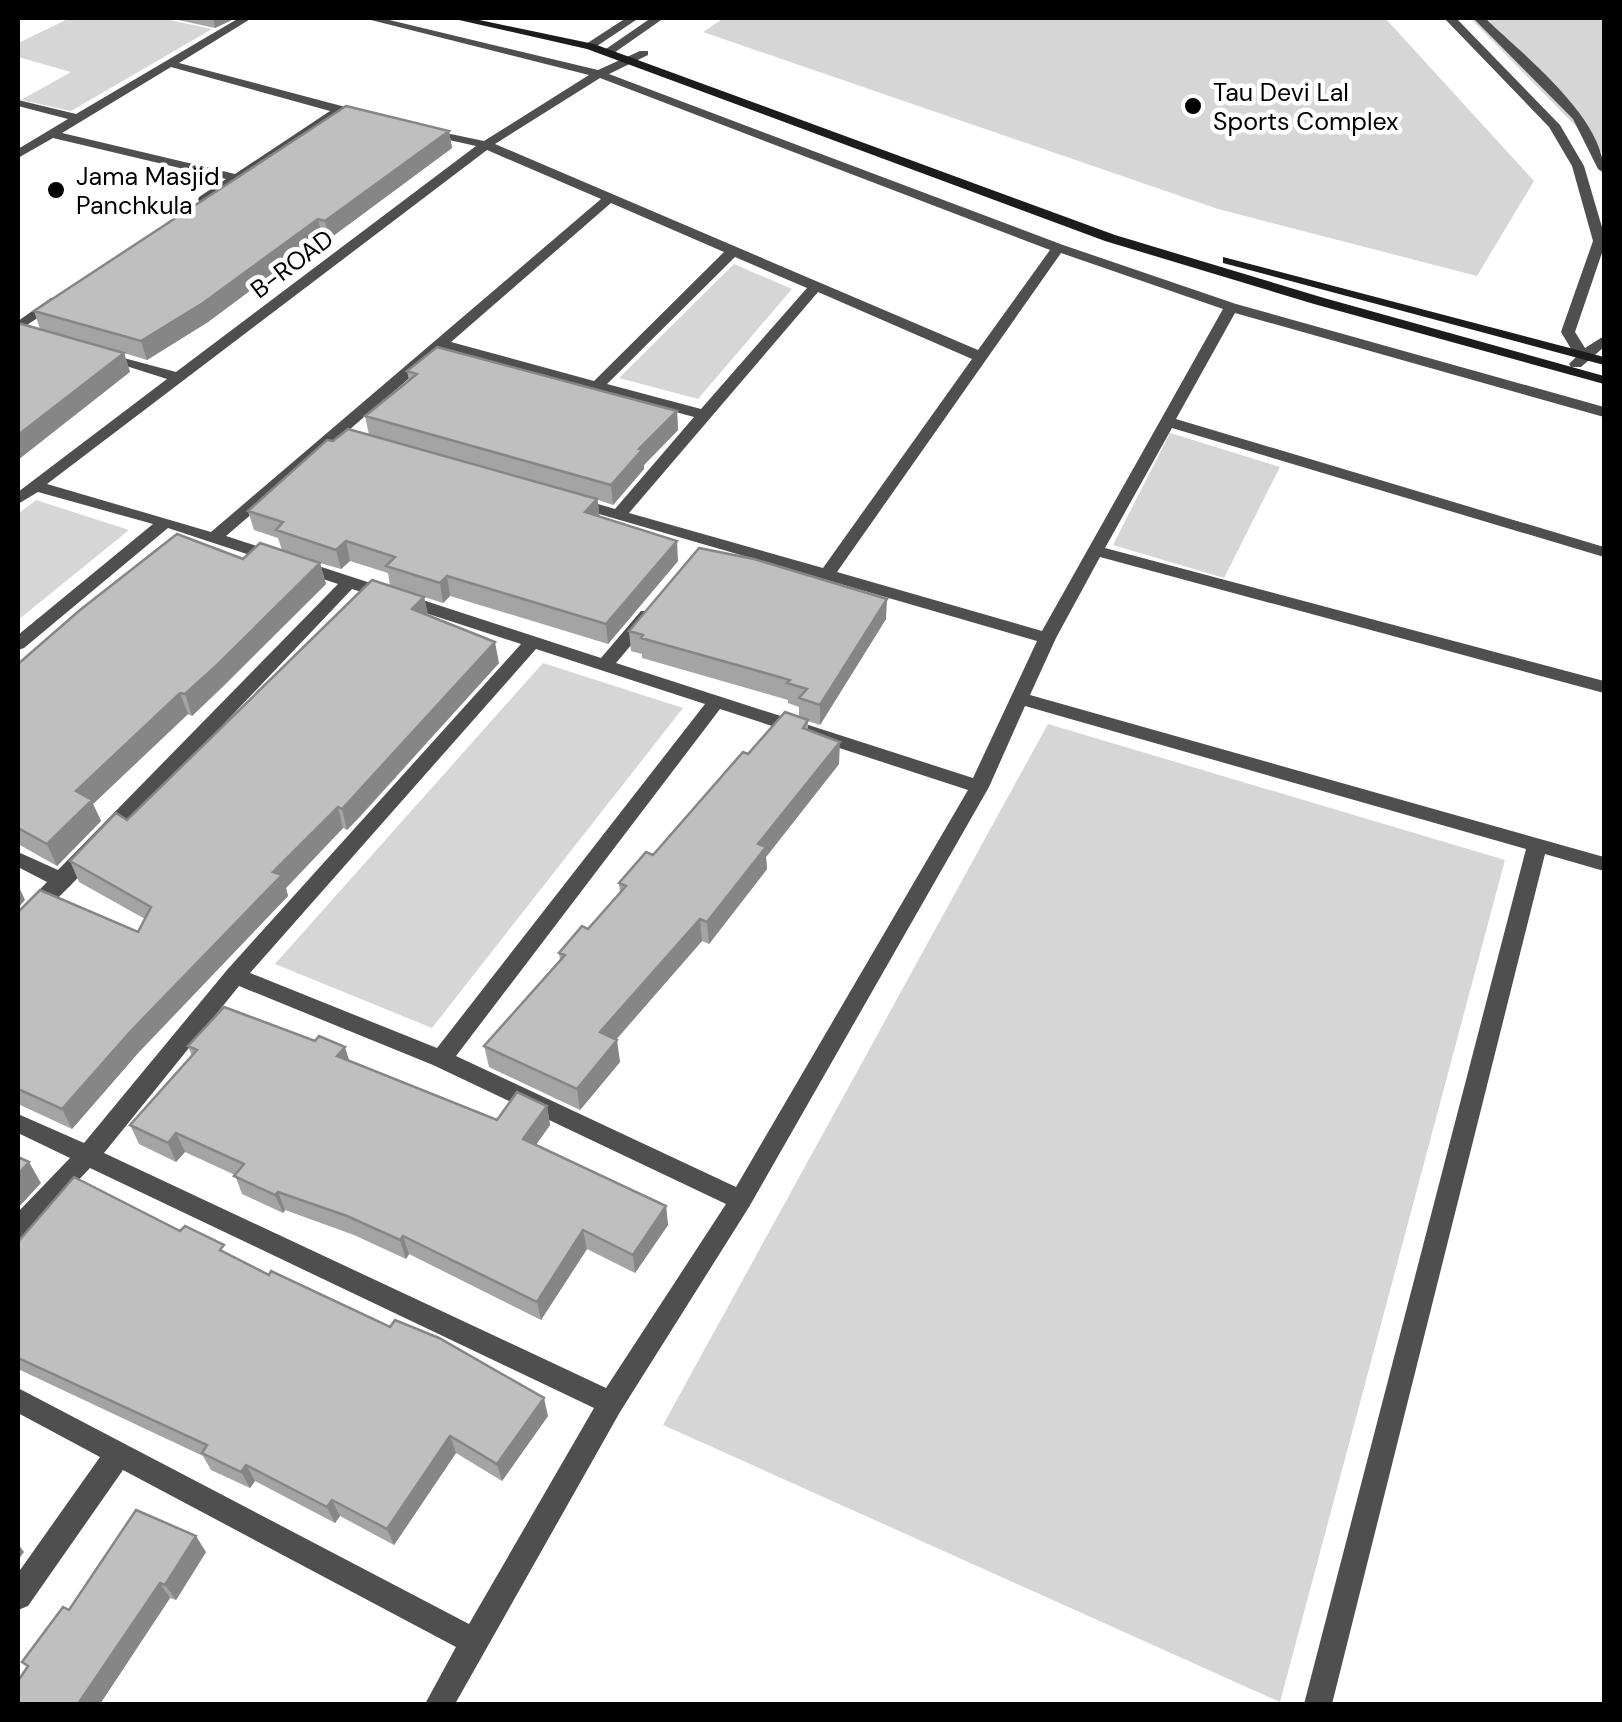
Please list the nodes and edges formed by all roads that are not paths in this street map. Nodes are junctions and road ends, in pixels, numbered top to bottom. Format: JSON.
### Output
{"nodes":[{"id":1,"x":246,"y":18,"type":"edge"},
{"id":2,"x":369,"y":18,"type":"edge"},
{"id":3,"x":456,"y":18,"type":"edge"},
{"id":4,"x":506,"y":18,"type":"edge"},
{"id":5,"x":633,"y":18,"type":"edge"},
{"id":6,"x":658,"y":18,"type":"edge"},
{"id":7,"x":1450,"y":18,"type":"edge"},
{"id":8,"x":1479,"y":18,"type":"edge"},
{"id":9,"x":620,"y":44,"type":"junction"},
{"id":10,"x":600,"y":46,"type":"junction"},
{"id":11,"x":644,"y":53,"type":"junction"},
{"id":12,"x":628,"y":60,"type":"junction"},
{"id":13,"x":168,"y":63,"type":"junction"},
{"id":14,"x":600,"y":74,"type":"junction"},
{"id":15,"x":18,"y":103,"type":"edge"},
{"id":16,"x":339,"y":110,"type":"junction"},
{"id":17,"x":77,"y":118,"type":"junction"},
{"id":18,"x":376,"y":118,"type":"edge"},
{"id":19,"x":412,"y":128,"type":"edge"},
{"id":20,"x":50,"y":134,"type":"junction"},
{"id":21,"x":486,"y":145,"type":"junction"},
{"id":22,"x":18,"y":154,"type":"edge"},
{"id":23,"x":1604,"y":169,"type":"edge"},
{"id":24,"x":236,"y":178,"type":"junction"},
{"id":25,"x":610,"y":198,"type":"junction"},
{"id":26,"x":190,"y":210,"type":"edge"},
{"id":27,"x":1058,"y":248,"type":"junction"},
{"id":28,"x":732,"y":251,"type":"junction"},
{"id":29,"x":815,"y":287,"type":"junction"},
{"id":30,"x":64,"y":295,"type":"edge"},
{"id":31,"x":1232,"y":307,"type":"junction"},
{"id":32,"x":18,"y":329,"type":"edge"},
{"id":33,"x":36,"y":337,"type":"edge"},
{"id":34,"x":1604,"y":340,"type":"edge"},
{"id":35,"x":440,"y":344,"type":"junction"},
{"id":36,"x":90,"y":352,"type":"edge"},
{"id":37,"x":1582,"y":356,"type":"junction"},
{"id":38,"x":981,"y":357,"type":"junction"},
{"id":39,"x":1604,"y":361,"type":"edge"},
{"id":40,"x":1571,"y":371,"type":"junction"},
{"id":41,"x":180,"y":378,"type":"junction"},
{"id":42,"x":1604,"y":380,"type":"edge"},
{"id":43,"x":596,"y":386,"type":"junction"},
{"id":44,"x":1604,"y":412,"type":"edge"},
{"id":45,"x":704,"y":415,"type":"junction"},
{"id":46,"x":1166,"y":421,"type":"junction"},
{"id":47,"x":335,"y":434,"type":"junction"},
{"id":48,"x":354,"y":440,"type":"edge"},
{"id":49,"x":35,"y":486,"type":"junction"},
{"id":50,"x":18,"y":498,"type":"edge"},
{"id":51,"x":561,"y":498,"type":"edge"},
{"id":52,"x":618,"y":515,"type":"junction"},
{"id":53,"x":166,"y":522,"type":"junction"},
{"id":54,"x":215,"y":537,"type":"junction"},
{"id":55,"x":1098,"y":551,"type":"junction"},
{"id":56,"x":1604,"y":552,"type":"edge"},
{"id":57,"x":826,"y":576,"type":"junction"},
{"id":58,"x":350,"y":581,"type":"junction"},
{"id":59,"x":663,"y":596,"type":"edge"},
{"id":60,"x":1048,"y":638,"type":"junction"},
{"id":61,"x":534,"y":641,"type":"junction"},
{"id":62,"x":18,"y":644,"type":"edge"},
{"id":63,"x":606,"y":664,"type":"junction"},
{"id":64,"x":1604,"y":687,"type":"edge"},
{"id":65,"x":1020,"y":698,"type":"junction"},
{"id":66,"x":717,"y":700,"type":"junction"},
{"id":67,"x":979,"y":786,"type":"junction"},
{"id":68,"x":1536,"y":845,"type":"junction"},
{"id":69,"x":18,"y":860,"type":"edge"},
{"id":70,"x":1604,"y":864,"type":"edge"},
{"id":71,"x":63,"y":880,"type":"junction"},
{"id":72,"x":18,"y":924,"type":"edge"},
{"id":73,"x":235,"y":976,"type":"junction"},
{"id":74,"x":441,"y":1059,"type":"junction"},
{"id":75,"x":18,"y":1123,"type":"edge"},
{"id":76,"x":87,"y":1156,"type":"junction"},
{"id":77,"x":741,"y":1200,"type":"junction"},
{"id":78,"x":18,"y":1228,"type":"edge"},
{"id":79,"x":18,"y":1400,"type":"edge"},
{"id":80,"x":611,"y":1403,"type":"junction"},
{"id":81,"x":119,"y":1453,"type":"junction"},
{"id":82,"x":18,"y":1596,"type":"edge"},
{"id":83,"x":474,"y":1642,"type":"junction"},
{"id":84,"x":439,"y":1704,"type":"edge"},
{"id":85,"x":1318,"y":1704,"type":"edge"}],
"edges":[{"from":1,"to":13,"type":"street"},
{"from":2,"to":14,"type":"street"},
{"from":3,"to":10,"type":"street"},
{"from":4,"to":10,"type":"street"},
{"from":5,"to":10,"type":"street"},
{"from":6,"to":9,"type":"street"},
{"from":7,"to":37,"type":"street"},
{"from":8,"to":23,"type":"street"},
{"from":9,"to":10,"type":"street"},
{"from":9,"to":11,"type":"street"},
{"from":10,"to":12,"type":"street"},
{"from":11,"to":12,"type":"street","name":"B-ROAD"},
{"from":11,"to":37,"type":"street"},
{"from":12,"to":14,"type":"street","name":"B-ROAD"},
{"from":12,"to":40,"type":"street"},
{"from":13,"to":16,"type":"street"},
{"from":13,"to":17,"type":"street"},
{"from":14,"to":21,"type":"street","name":"B-ROAD"},
{"from":14,"to":27,"type":"street"},
{"from":15,"to":17,"type":"street"},
{"from":16,"to":18,"type":"street"},
{"from":16,"to":24,"type":"street"},
{"from":17,"to":20,"type":"street"},
{"from":19,"to":21,"type":"street"},
{"from":20,"to":22,"type":"street"},
{"from":20,"to":24,"type":"street"},
{"from":21,"to":25,"type":"street"},
{"from":21,"to":41,"type":"street","name":"B-ROAD"},
{"from":24,"to":26,"type":"street"},
{"from":25,"to":28,"type":"street"},
{"from":25,"to":35,"type":"street"},
{"from":27,"to":31,"type":"street"},
{"from":27,"to":38,"type":"street"},
{"from":28,"to":29,"type":"street"},
{"from":28,"to":43,"type":"street"},
{"from":29,"to":38,"type":"street"},
{"from":29,"to":45,"type":"street"},
{"from":30,"to":32,"type":"street"},
{"from":31,"to":44,"type":"street"},
{"from":31,"to":46,"type":"street"},
{"from":32,"to":33,"type":"street"},
{"from":34,"to":37,"type":"street"},
{"from":35,"to":43,"type":"street"},
{"from":35,"to":47,"type":"street"},
{"from":36,"to":41,"type":"street"},
{"from":37,"to":39,"type":"street"},
{"from":37,"to":40,"type":"street"},
{"from":38,"to":57,"type":"street"},
{"from":40,"to":42,"type":"street"},
{"from":41,"to":49,"type":"street","name":"B-ROAD"},
{"from":43,"to":45,"type":"street"},
{"from":45,"to":52,"type":"street"},
{"from":46,"to":55,"type":"street"},
{"from":46,"to":56,"type":"street"},
{"from":47,"to":48,"type":"street"},
{"from":47,"to":54,"type":"street"},
{"from":49,"to":50,"type":"street","name":"B-ROAD"},
{"from":49,"to":53,"type":"street"},
{"from":51,"to":52,"type":"street"},
{"from":52,"to":57,"type":"street"},
{"from":53,"to":54,"type":"street"},
{"from":53,"to":62,"type":"street"},
{"from":54,"to":58,"type":"street"},
{"from":55,"to":60,"type":"street"},
{"from":55,"to":64,"type":"street"},
{"from":57,"to":60,"type":"street"},
{"from":58,"to":61,"type":"street"},
{"from":58,"to":71,"type":"street"},
{"from":59,"to":63,"type":"street"},
{"from":60,"to":65,"type":"street"},
{"from":61,"to":63,"type":"street"},
{"from":61,"to":73,"type":"street"},
{"from":63,"to":66,"type":"street"},
{"from":65,"to":67,"type":"street"},
{"from":65,"to":68,"type":"street"},
{"from":66,"to":67,"type":"street"},
{"from":66,"to":74,"type":"street"},
{"from":67,"to":77,"type":"street"},
{"from":68,"to":70,"type":"street"},
{"from":68,"to":85,"type":"street"},
{"from":69,"to":71,"type":"street"},
{"from":71,"to":72,"type":"street"},
{"from":73,"to":74,"type":"street"},
{"from":73,"to":76,"type":"street"},
{"from":74,"to":77,"type":"street"},
{"from":75,"to":76,"type":"street"},
{"from":76,"to":78,"type":"street"},
{"from":76,"to":80,"type":"street"},
{"from":77,"to":80,"type":"street"},
{"from":79,"to":81,"type":"street"},
{"from":80,"to":83,"type":"street"},
{"from":81,"to":82,"type":"street"},
{"from":81,"to":83,"type":"street"},
{"from":83,"to":84,"type":"street"}]}
